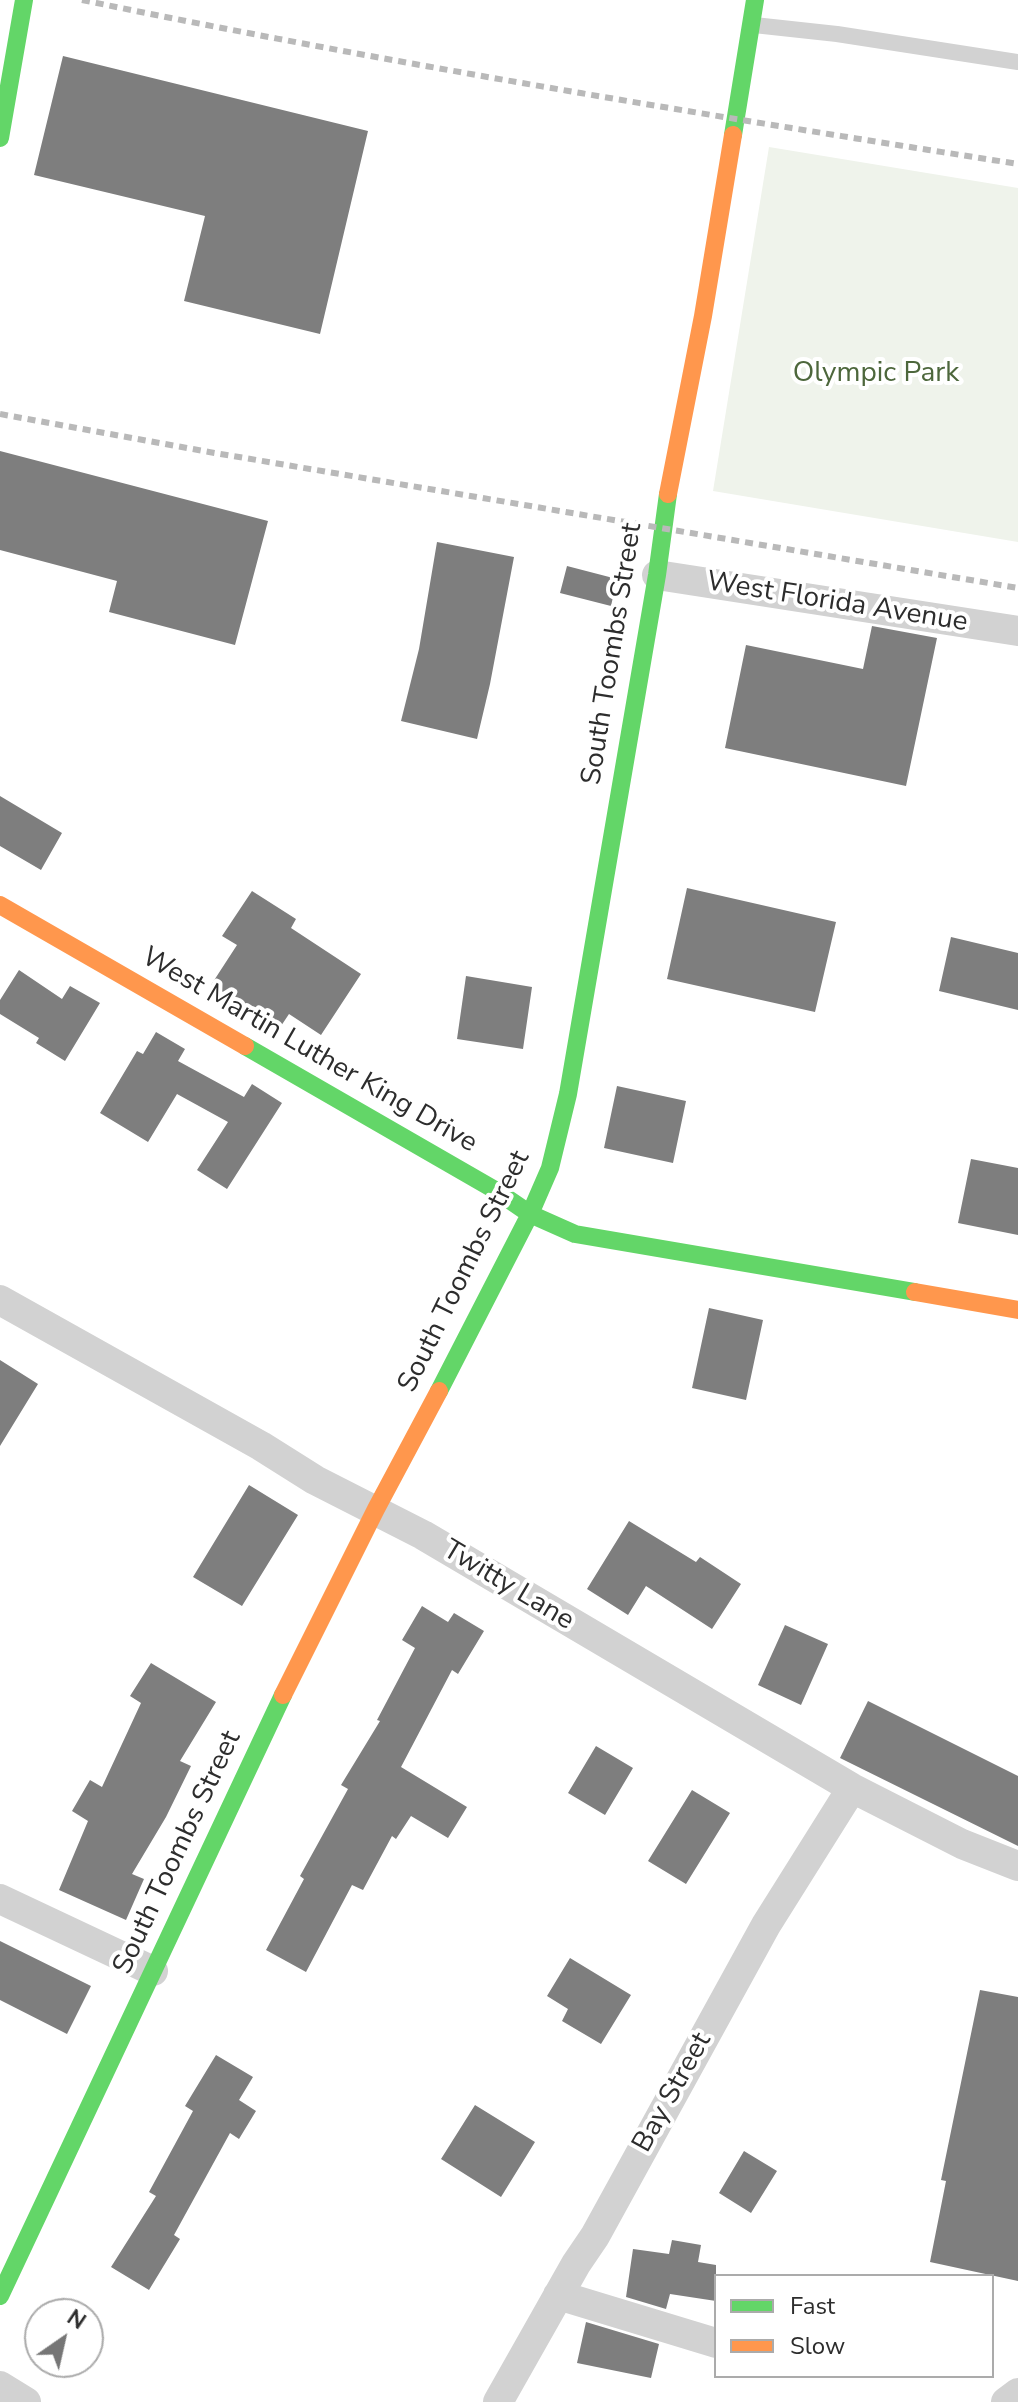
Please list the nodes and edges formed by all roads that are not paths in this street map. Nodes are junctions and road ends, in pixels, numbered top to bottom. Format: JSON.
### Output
{"nodes":[{"id":1,"x":24,"y":0,"type":"edge"},
{"id":2,"x":755,"y":0,"type":"edge"},
{"id":3,"x":750,"y":25,"type":"junction"},
{"id":4,"x":1018,"y":62,"type":"edge"},
{"id":5,"x":3,"y":98,"type":"edge"},
{"id":6,"x":0,"y":138,"type":"edge"},
{"id":7,"x":657,"y":575,"type":"junction"},
{"id":8,"x":1018,"y":631,"type":"edge"},
{"id":9,"x":0,"y":905,"type":"edge"},
{"id":10,"x":530,"y":1214,"type":"junction"},
{"id":11,"x":0,"y":1300,"type":"edge"},
{"id":12,"x":1018,"y":1310,"type":"edge"},
{"id":13,"x":376,"y":1509,"type":"junction"},
{"id":14,"x":852,"y":1788,"type":"junction"},
{"id":15,"x":1018,"y":1866,"type":"edge"},
{"id":16,"x":0,"y":1899,"type":"edge"},
{"id":17,"x":153,"y":1971,"type":"junction"},
{"id":18,"x":558,"y":2295,"type":"junction"},
{"id":19,"x":0,"y":2296,"type":"edge"},
{"id":20,"x":714,"y":2342,"type":"edge"},
{"id":21,"x":0,"y":2386,"type":"edge"},
{"id":22,"x":1018,"y":2393,"type":"edge"},
{"id":23,"x":26,"y":2402,"type":"edge"},
{"id":24,"x":498,"y":2402,"type":"edge"},
{"id":25,"x":1006,"y":2402,"type":"edge"}],
"edges":[{"from":1,"to":5,"type":"street"},
{"from":2,"to":3,"type":"street","name":"South Toombs Street"},
{"from":3,"to":4,"type":"lane"},
{"from":3,"to":7,"type":"street","name":"South Toombs Street"},
{"from":5,"to":6,"type":"street"},
{"from":7,"to":8,"type":"street","name":"West Florida Avenue"},
{"from":7,"to":10,"type":"street","name":"South Toombs Street"},
{"from":9,"to":10,"type":"street","name":"West Martin Luther King Drive"},
{"from":10,"to":12,"type":"street","name":"West Martin Luther King Drive"},
{"from":10,"to":13,"type":"street","name":"South Toombs Street"},
{"from":11,"to":13,"type":"street","name":"Twitty Lane"},
{"from":13,"to":14,"type":"street","name":"Twitty Lane"},
{"from":13,"to":17,"type":"street","name":"South Toombs Street"},
{"from":14,"to":15,"type":"street","name":"Twitty Lane"},
{"from":14,"to":18,"type":"street","name":"Bay Street"},
{"from":16,"to":17,"type":"street"},
{"from":17,"to":19,"type":"street","name":"South Toombs Street"},
{"from":18,"to":20,"type":"street"},
{"from":18,"to":24,"type":"street","name":"Bay Street"},
{"from":21,"to":23,"type":"street"},
{"from":22,"to":25,"type":"street"}]}
